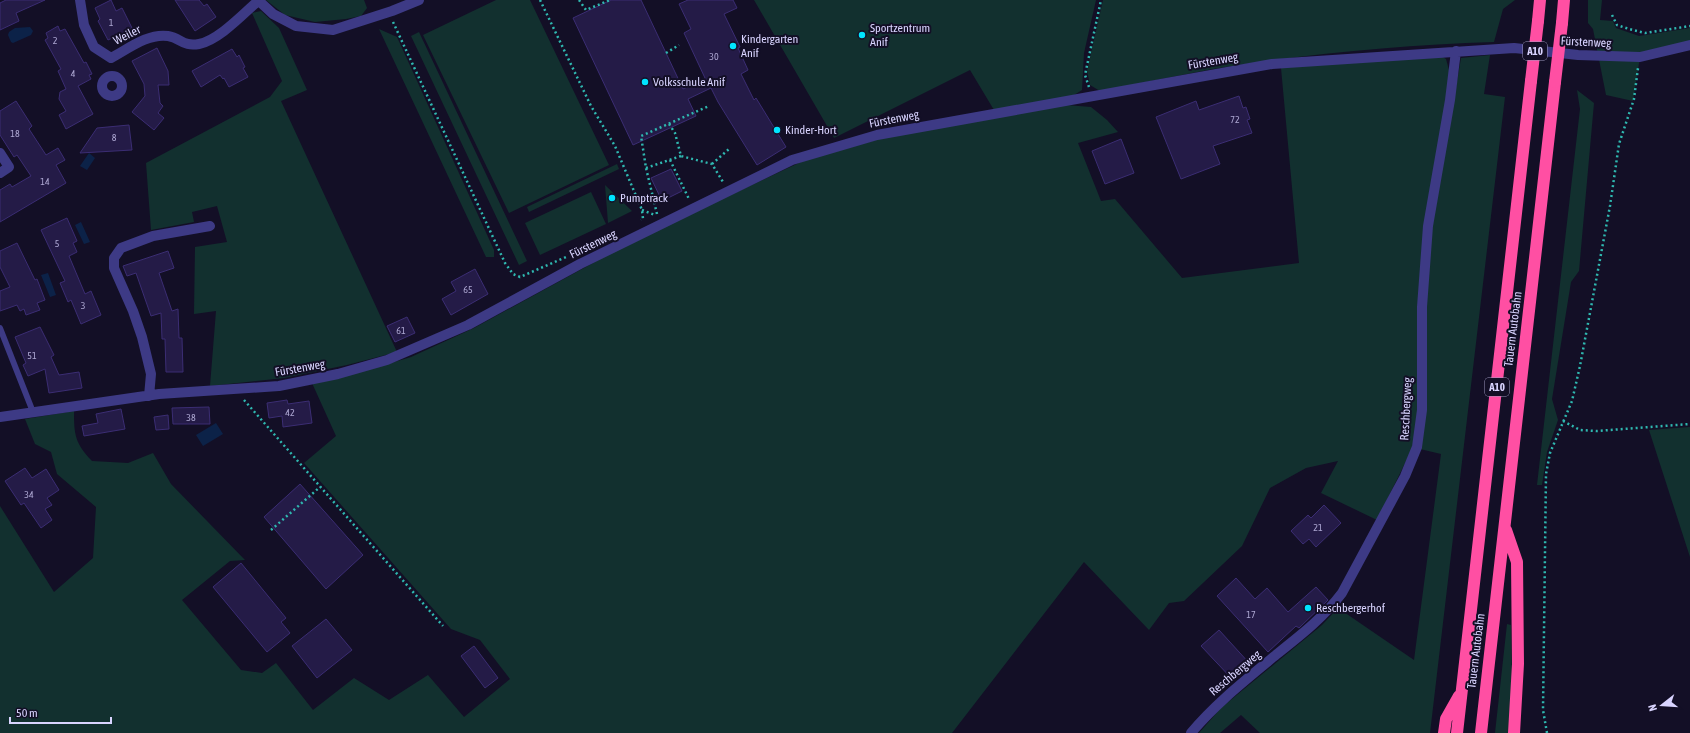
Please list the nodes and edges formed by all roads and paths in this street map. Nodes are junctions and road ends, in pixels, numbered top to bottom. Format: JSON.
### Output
{"nodes":[{"id":1,"x":80,"y":0,"type":"edge"},
{"id":2,"x":258,"y":0,"type":"edge"},
{"id":3,"x":419,"y":0,"type":"edge"},
{"id":4,"x":540,"y":0,"type":"edge"},
{"id":5,"x":579,"y":0,"type":"edge"},
{"id":6,"x":610,"y":0,"type":"edge"},
{"id":7,"x":1101,"y":0,"type":"edge"},
{"id":8,"x":1540,"y":0,"type":"edge"},
{"id":9,"x":1564,"y":0,"type":"edge"},
{"id":10,"x":389,"y":12,"type":"junction"},
{"id":11,"x":1612,"y":15,"type":"dead end"},
{"id":12,"x":1690,"y":26,"type":"edge"},
{"id":13,"x":679,"y":45,"type":"dead end"},
{"id":14,"x":1690,"y":45,"type":"edge"},
{"id":15,"x":1456,"y":51,"type":"junction"},
{"id":16,"x":666,"y":53,"type":"dead end"},
{"id":17,"x":1640,"y":57,"type":"junction"},
{"id":18,"x":111,"y":58,"type":"junction"},
{"id":19,"x":112,"y":75,"type":"dead end"},
{"id":20,"x":1092,"y":97,"type":"junction"},
{"id":21,"x":709,"y":106,"type":"dead end"},
{"id":22,"x":669,"y":124,"type":"junction"},
{"id":23,"x":729,"y":149,"type":"dead end"},
{"id":24,"x":0,"y":154,"type":"edge"},
{"id":25,"x":681,"y":156,"type":"junction"},
{"id":26,"x":670,"y":160,"type":"junction"},
{"id":27,"x":712,"y":164,"type":"junction"},
{"id":28,"x":646,"y":168,"type":"junction"},
{"id":29,"x":0,"y":172,"type":"edge"},
{"id":30,"x":729,"y":191,"type":"junction"},
{"id":31,"x":693,"y":209,"type":"junction"},
{"id":32,"x":657,"y":216,"type":"dead end"},
{"id":33,"x":638,"y":222,"type":"dead end"},
{"id":34,"x":210,"y":226,"type":"dead end"},
{"id":35,"x":572,"y":254,"type":"dead end"},
{"id":36,"x":0,"y":328,"type":"edge"},
{"id":37,"x":234,"y":389,"type":"junction"},
{"id":38,"x":149,"y":396,"type":"junction"},
{"id":39,"x":33,"y":412,"type":"junction"},
{"id":40,"x":0,"y":417,"type":"edge"},
{"id":41,"x":1563,"y":421,"type":"junction"},
{"id":42,"x":1690,"y":424,"type":"edge"},
{"id":43,"x":320,"y":487,"type":"junction"},
{"id":44,"x":1504,"y":526,"type":"junction"},
{"id":45,"x":271,"y":530,"type":"dead end"},
{"id":46,"x":443,"y":626,"type":"dead end"},
{"id":47,"x":1462,"y":692,"type":"junction"},
{"id":48,"x":1191,"y":733,"type":"edge"},
{"id":49,"x":1444,"y":733,"type":"edge"},
{"id":50,"x":1457,"y":733,"type":"edge"},
{"id":51,"x":1481,"y":733,"type":"edge"},
{"id":52,"x":1514,"y":733,"type":"edge"},
{"id":53,"x":1547,"y":733,"type":"edge"}],
"edges":[{"from":1,"to":18,"type":"street","name":"Weiler"},
{"from":2,"to":10,"type":"street"},
{"from":2,"to":18,"type":"street","name":"Weiler"},
{"from":3,"to":10,"type":"street"},
{"from":4,"to":33,"type":"path"},
{"from":5,"to":6,"type":"path"},
{"from":7,"to":20,"type":"path"},
{"from":8,"to":47,"type":"highway","name":"Tauern Autobahn","number":"A10","bridge":true},
{"from":9,"to":44,"type":"highway","name":"Tauern Autobahn","number":"A10","bridge":true},
{"from":10,"to":35,"type":"path"},
{"from":11,"to":12,"type":"path"},
{"from":13,"to":16,"type":"path"},
{"from":14,"to":17,"type":"street","name":"Fürstenweg"},
{"from":15,"to":17,"type":"street","name":"Fürstenweg"},
{"from":15,"to":20,"type":"street","name":"Fürstenweg"},
{"from":15,"to":48,"type":"street","name":"Reschbergweg"},
{"from":17,"to":41,"type":"path"},
{"from":18,"to":19,"type":"street","name":"Weiler"},
{"from":20,"to":30,"type":"street","name":"Fürstenweg"},
{"from":21,"to":22,"type":"path"},
{"from":22,"to":25,"type":"path"},
{"from":22,"to":28,"type":"path"},
{"from":23,"to":27,"type":"path"},
{"from":24,"to":29,"type":"street"},
{"from":25,"to":26,"type":"path"},
{"from":25,"to":27,"type":"path"},
{"from":26,"to":28,"type":"path"},
{"from":26,"to":31,"type":"path"},
{"from":27,"to":30,"type":"path"},
{"from":28,"to":32,"type":"path"},
{"from":30,"to":31,"type":"street","name":"Fürstenweg"},
{"from":31,"to":37,"type":"street","name":"Fürstenweg"},
{"from":34,"to":38,"type":"street"},
{"from":36,"to":39,"type":"lane"},
{"from":37,"to":38,"type":"street","name":"Fürstenweg"},
{"from":37,"to":43,"type":"path"},
{"from":38,"to":39,"type":"street","name":"Fürstenweg"},
{"from":39,"to":40,"type":"street","name":"Fürstenweg"},
{"from":41,"to":42,"type":"path"},
{"from":41,"to":53,"type":"path"},
{"from":43,"to":45,"type":"path"},
{"from":43,"to":46,"type":"path"},
{"from":44,"to":51,"type":"highway","name":"Tauern Autobahn","number":"A10"},
{"from":44,"to":52,"type":"highway"},
{"from":47,"to":49,"type":"highway"},
{"from":47,"to":50,"type":"highway","name":"Tauern Autobahn","number":"A10"}]}
